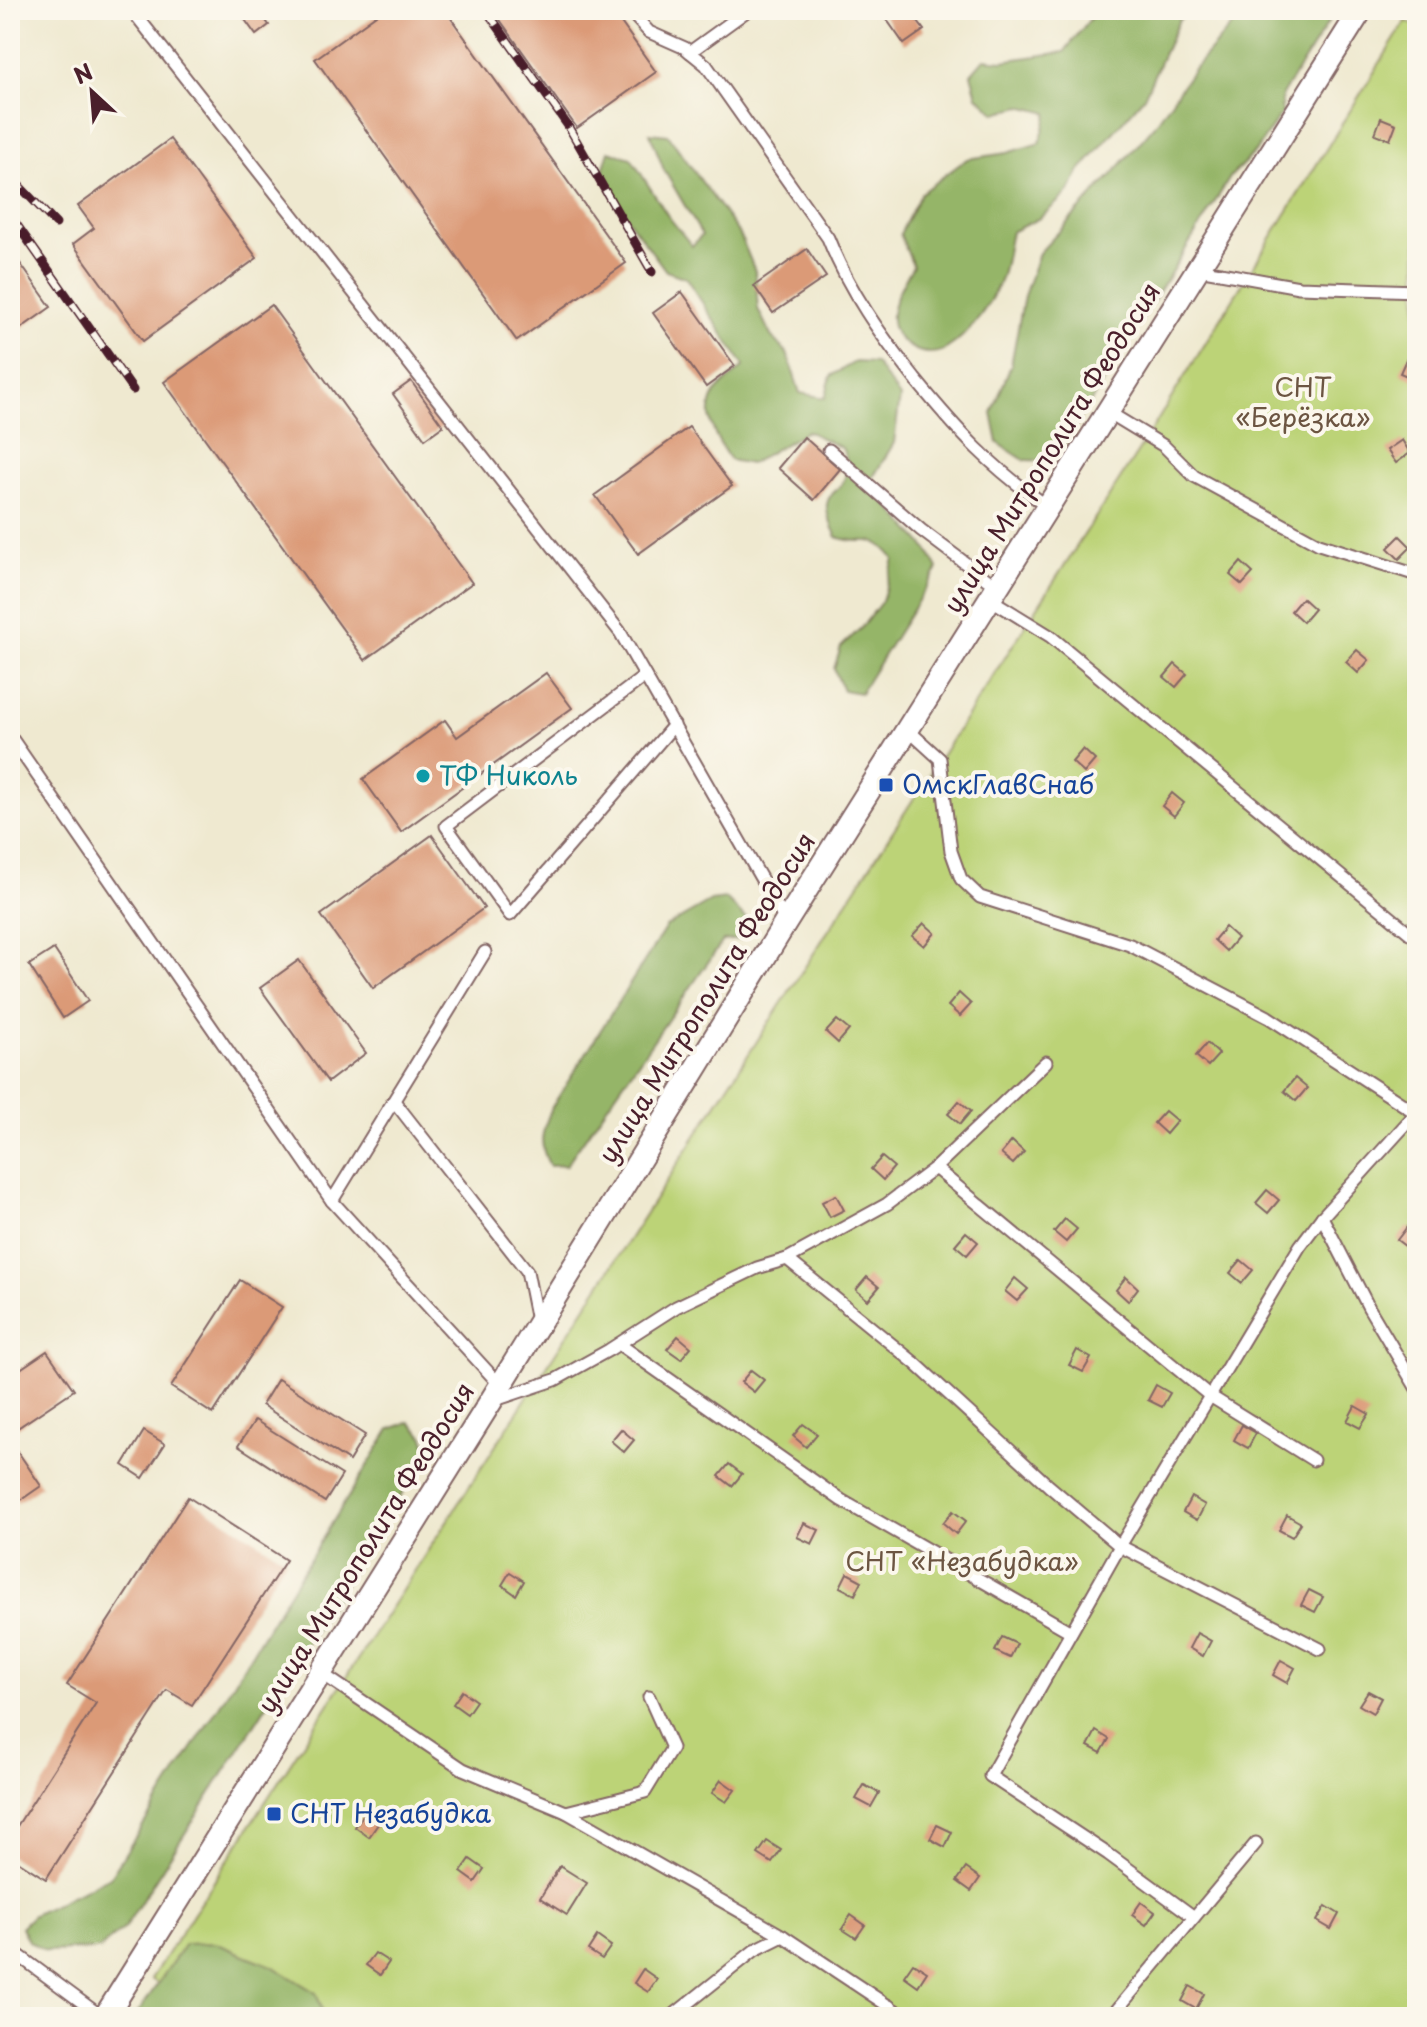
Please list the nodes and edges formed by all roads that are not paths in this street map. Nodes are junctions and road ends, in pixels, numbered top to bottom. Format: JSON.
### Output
{"nodes":[{"id":1,"x":132,"y":10,"type":"edge"},
{"id":2,"x":629,"y":10,"type":"edge"},
{"id":3,"x":748,"y":10,"type":"edge"},
{"id":4,"x":1361,"y":10,"type":"edge"},
{"id":5,"x":690,"y":52,"type":"junction"},
{"id":6,"x":1198,"y":269,"type":"junction"},
{"id":7,"x":1417,"y":291,"type":"edge"},
{"id":8,"x":1108,"y":412,"type":"junction"},
{"id":9,"x":829,"y":450,"type":"dead end"},
{"id":10,"x":1048,"y":507,"type":"junction"},
{"id":11,"x":1417,"y":575,"type":"edge"},
{"id":12,"x":994,"y":593,"type":"junction"},
{"id":13,"x":645,"y":676,"type":"junction"},
{"id":14,"x":674,"y":725,"type":"junction"},
{"id":15,"x":907,"y":729,"type":"junction"},
{"id":16,"x":10,"y":736,"type":"edge"},
{"id":17,"x":786,"y":922,"type":"junction"},
{"id":18,"x":1417,"y":939,"type":"edge"},
{"id":19,"x":485,"y":952,"type":"dead end"},
{"id":20,"x":1046,"y":1062,"type":"dead end"},
{"id":21,"x":394,"y":1101,"type":"junction"},
{"id":22,"x":1416,"y":1113,"type":"edge"},
{"id":23,"x":935,"y":1168,"type":"junction"},
{"id":24,"x":332,"y":1201,"type":"junction"},
{"id":25,"x":1322,"y":1217,"type":"junction"},
{"id":26,"x":787,"y":1259,"type":"junction"},
{"id":27,"x":538,"y":1325,"type":"junction"},
{"id":28,"x":619,"y":1344,"type":"junction"},
{"id":29,"x":1417,"y":1389,"type":"edge"},
{"id":30,"x":496,"y":1393,"type":"junction"},
{"id":31,"x":1210,"y":1396,"type":"junction"},
{"id":32,"x":1313,"y":1460,"type":"dead end"},
{"id":33,"x":1120,"y":1546,"type":"junction"},
{"id":34,"x":1071,"y":1632,"type":"junction"},
{"id":35,"x":1320,"y":1649,"type":"dead end"},
{"id":36,"x":321,"y":1673,"type":"junction"},
{"id":37,"x":649,"y":1697,"type":"dead end"},
{"id":38,"x":566,"y":1812,"type":"junction"},
{"id":39,"x":1256,"y":1843,"type":"dead end"},
{"id":40,"x":1194,"y":1917,"type":"junction"},
{"id":41,"x":783,"y":1936,"type":"junction"},
{"id":42,"x":10,"y":1949,"type":"edge"},
{"id":43,"x":889,"y":2006,"type":"junction"},
{"id":44,"x":104,"y":2017,"type":"edge"},
{"id":45,"x":671,"y":2017,"type":"edge"},
{"id":46,"x":881,"y":2017,"type":"edge"},
{"id":47,"x":905,"y":2017,"type":"edge"},
{"id":48,"x":1111,"y":2017,"type":"edge"}],
"edges":[{"from":1,"to":13,"type":"lane"},
{"from":2,"to":5,"type":"lane"},
{"from":3,"to":5,"type":"lane"},
{"from":4,"to":6,"type":"street","name":"улица Митрополита Феодосия"},
{"from":5,"to":10,"type":"lane"},
{"from":6,"to":7,"type":"lane"},
{"from":6,"to":8,"type":"street","name":"улица Митрополита Феодосия"},
{"from":8,"to":10,"type":"street","name":"улица Митрополита Феодосия"},
{"from":8,"to":11,"type":"lane"},
{"from":9,"to":12,"type":"lane"},
{"from":10,"to":12,"type":"street","name":"улица Митрополита Феодосия"},
{"from":12,"to":15,"type":"street","name":"улица Митрополита Феодосия"},
{"from":12,"to":18,"type":"lane"},
{"from":13,"to":14,"type":"lane"},
{"from":13,"to":14,"type":"lane"},
{"from":14,"to":17,"type":"lane"},
{"from":15,"to":17,"type":"street","name":"улица Митрополита Феодосия"},
{"from":15,"to":22,"type":"lane"},
{"from":16,"to":24,"type":"lane"},
{"from":17,"to":27,"type":"street","name":"улица Митрополита Феодосия"},
{"from":19,"to":21,"type":"lane"},
{"from":20,"to":23,"type":"lane"},
{"from":21,"to":24,"type":"lane"},
{"from":21,"to":27,"type":"lane"},
{"from":22,"to":25,"type":"lane"},
{"from":23,"to":26,"type":"lane"},
{"from":23,"to":31,"type":"lane"},
{"from":24,"to":30,"type":"lane"},
{"from":25,"to":29,"type":"lane"},
{"from":25,"to":31,"type":"lane"},
{"from":26,"to":28,"type":"lane"},
{"from":26,"to":33,"type":"lane"},
{"from":27,"to":30,"type":"street","name":"улица Митрополита Феодосия"},
{"from":28,"to":30,"type":"lane"},
{"from":28,"to":34,"type":"lane"},
{"from":30,"to":36,"type":"street","name":"улица Митрополита Феодосия"},
{"from":31,"to":32,"type":"lane"},
{"from":31,"to":33,"type":"lane"},
{"from":33,"to":34,"type":"lane"},
{"from":33,"to":35,"type":"lane"},
{"from":34,"to":40,"type":"lane"},
{"from":36,"to":38,"type":"lane"},
{"from":36,"to":44,"type":"street","name":"улица Митрополита Феодосия"},
{"from":37,"to":38,"type":"lane"},
{"from":38,"to":41,"type":"lane"},
{"from":39,"to":40,"type":"lane"},
{"from":40,"to":48,"type":"lane"},
{"from":41,"to":43,"type":"lane"},
{"from":41,"to":45,"type":"lane"},
{"from":42,"to":44,"type":"lane"},
{"from":43,"to":46,"type":"lane"},
{"from":43,"to":47,"type":"lane"}]}
